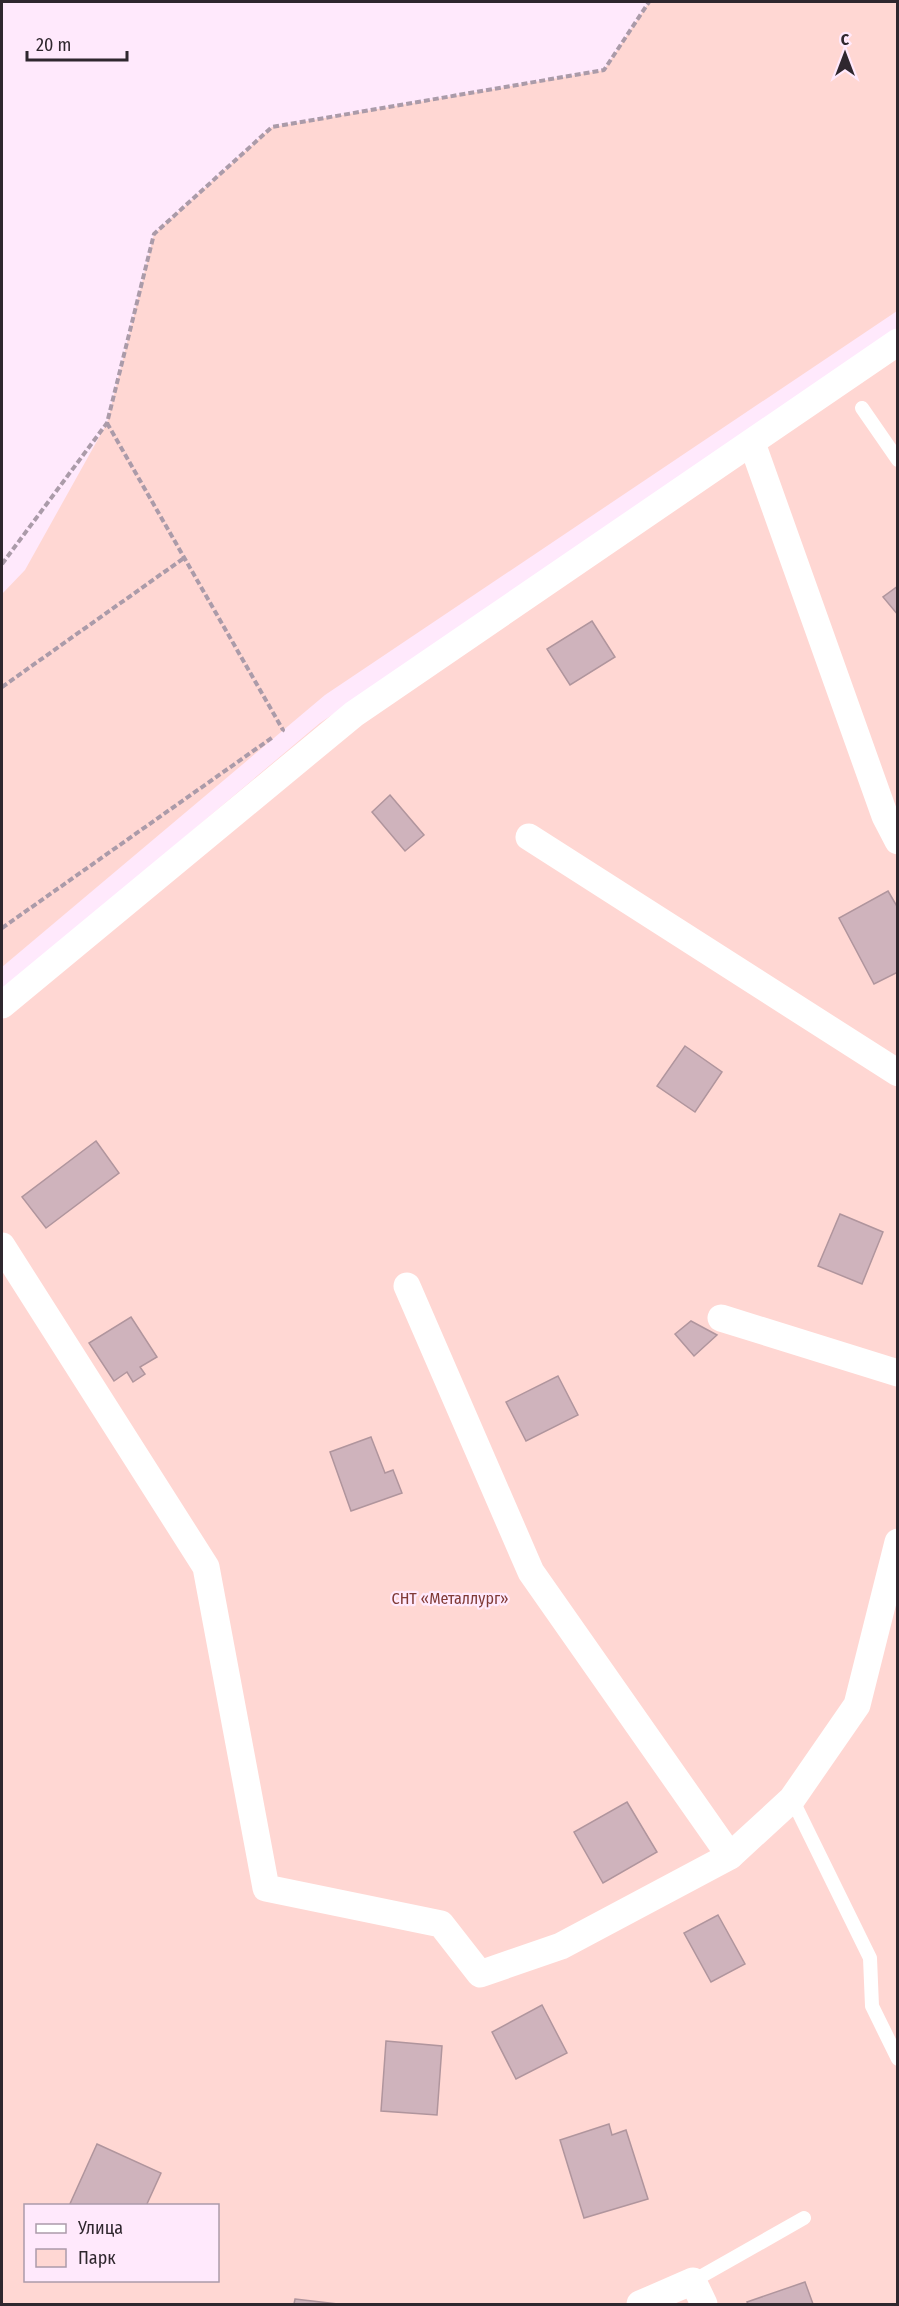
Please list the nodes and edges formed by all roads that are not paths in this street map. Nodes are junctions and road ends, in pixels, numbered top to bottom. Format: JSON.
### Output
{"nodes":[{"id":1,"x":897,"y":342,"type":"edge"},
{"id":2,"x":861,"y":408,"type":"dead end"},
{"id":3,"x":752,"y":443,"type":"junction"},
{"id":4,"x":897,"y":460,"type":"edge"},
{"id":5,"x":529,"y":837,"type":"dead end"},
{"id":6,"x":897,"y":841,"type":"edge"},
{"id":7,"x":2,"y":1005,"type":"edge"},
{"id":8,"x":897,"y":1073,"type":"edge"},
{"id":9,"x":2,"y":1246,"type":"edge"},
{"id":10,"x":407,"y":1286,"type":"dead end"},
{"id":11,"x":721,"y":1318,"type":"dead end"},
{"id":12,"x":897,"y":1373,"type":"edge"},
{"id":13,"x":897,"y":1542,"type":"edge"},
{"id":14,"x":792,"y":1799,"type":"junction"},
{"id":15,"x":730,"y":1856,"type":"junction"},
{"id":16,"x":897,"y":2059,"type":"edge"},
{"id":17,"x":804,"y":2218,"type":"dead end"},
{"id":18,"x":699,"y":2293,"type":"edge"},
{"id":19,"x":640,"y":2304,"type":"edge"}],
"edges":[{"from":1,"to":3,"type":"street"},
{"from":2,"to":4,"type":"lane"},
{"from":3,"to":6,"type":"street"},
{"from":3,"to":7,"type":"street"},
{"from":5,"to":8,"type":"street"},
{"from":9,"to":15,"type":"street"},
{"from":10,"to":15,"type":"street"},
{"from":11,"to":12,"type":"street"},
{"from":13,"to":14,"type":"street"},
{"from":14,"to":15,"type":"street"},
{"from":14,"to":16,"type":"lane"},
{"from":17,"to":18,"type":"lane"},
{"from":18,"to":19,"type":"street"}]}
